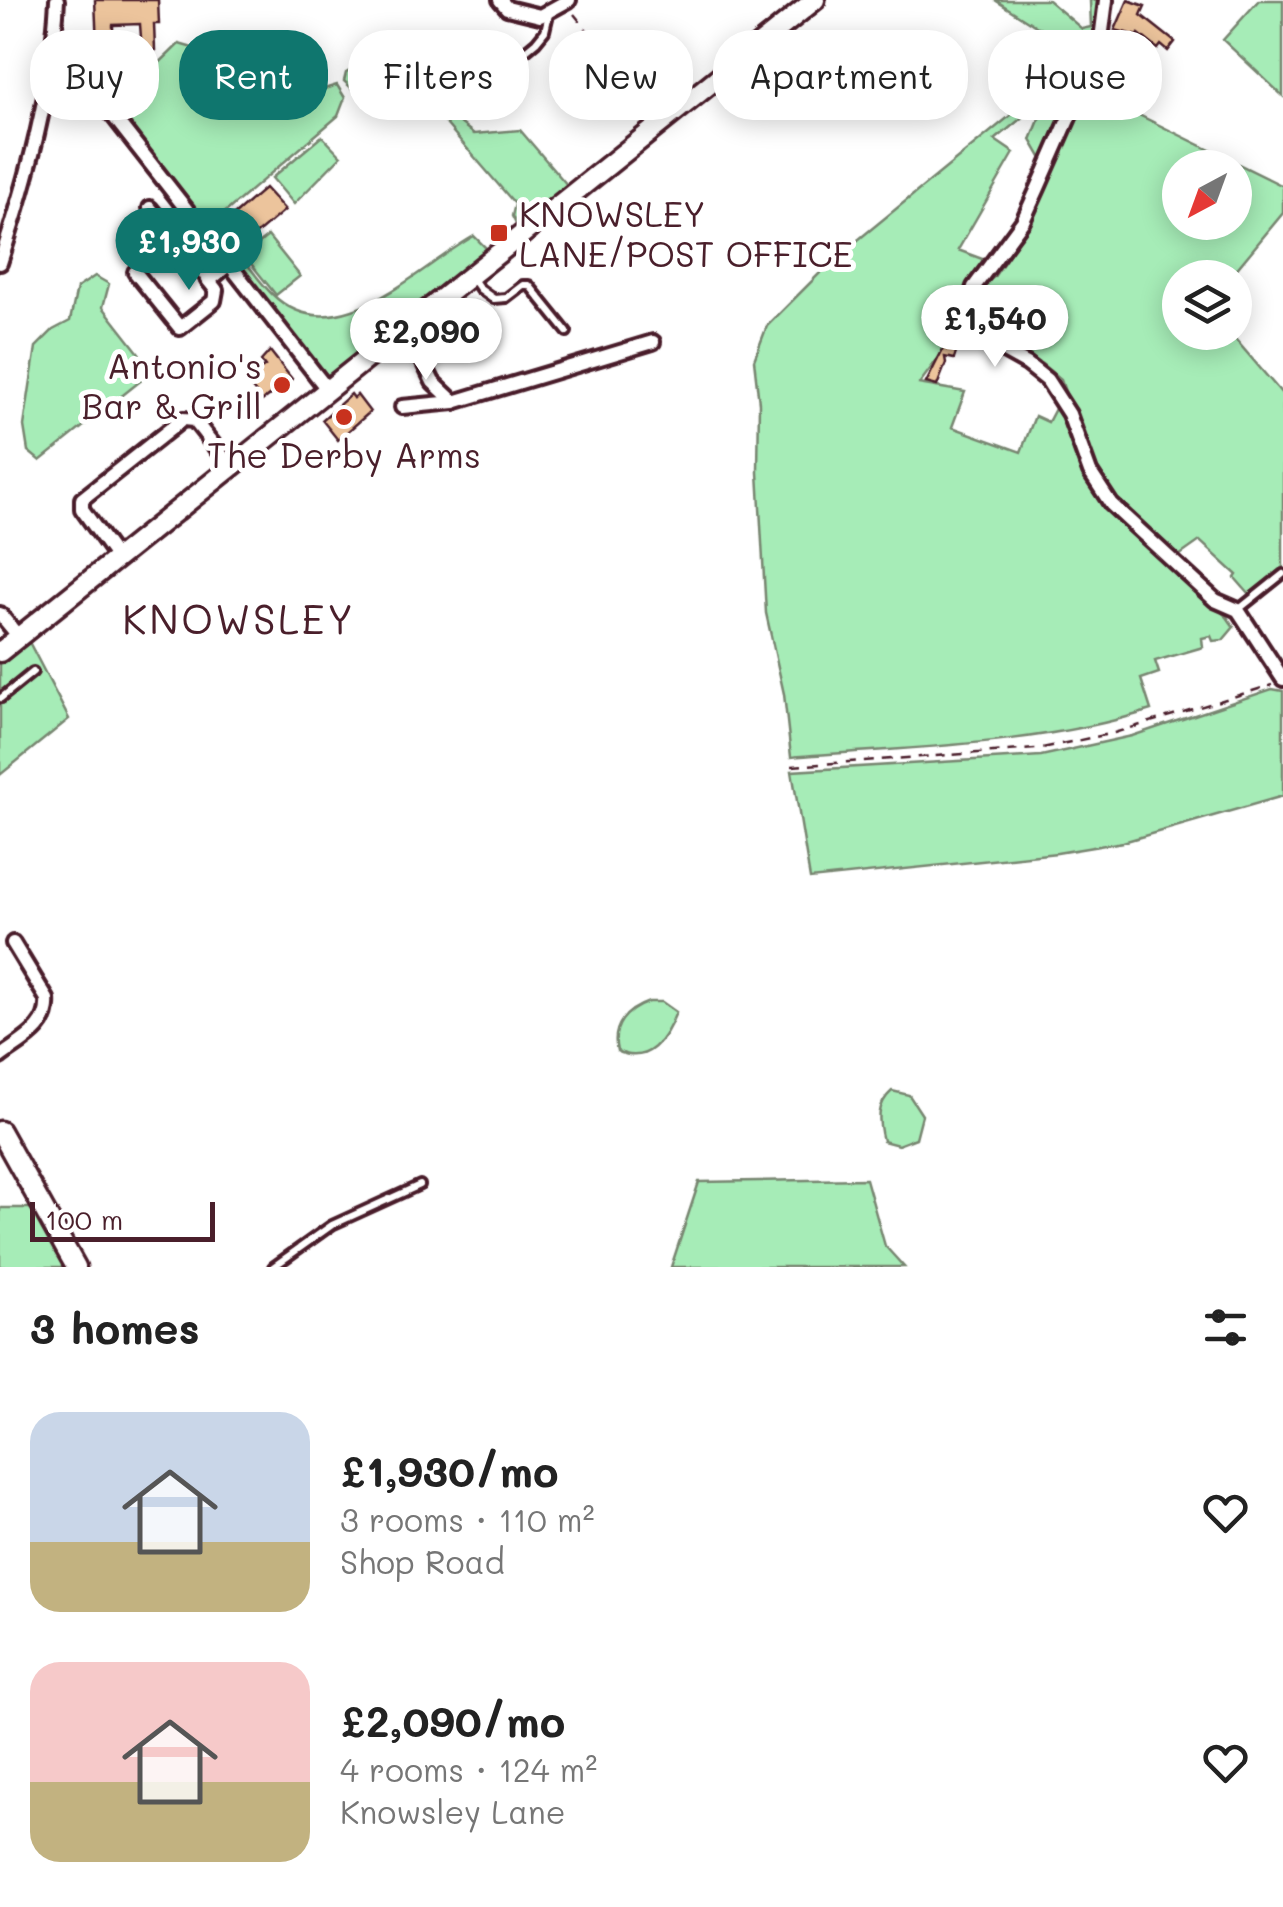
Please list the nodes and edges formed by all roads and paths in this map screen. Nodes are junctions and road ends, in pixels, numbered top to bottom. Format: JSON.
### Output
{"nodes":[{"id":1,"x":57,"y":0,"type":"edge"},
{"id":2,"x":500,"y":0,"type":"edge"},
{"id":3,"x":815,"y":0,"type":"edge"},
{"id":4,"x":1106,"y":0,"type":"edge"},
{"id":5,"x":567,"y":2,"type":"edge"},
{"id":6,"x":549,"y":12,"type":"junction"},
{"id":7,"x":55,"y":30,"type":"edge"},
{"id":8,"x":529,"y":48,"type":"edge"},
{"id":9,"x":40,"y":120,"type":"edge"},
{"id":10,"x":118,"y":120,"type":"edge"},
{"id":11,"x":662,"y":121,"type":"junction"},
{"id":12,"x":150,"y":208,"type":"dead end"},
{"id":13,"x":0,"y":263,"type":"edge"},
{"id":14,"x":229,"y":264,"type":"junction"},
{"id":15,"x":135,"y":272,"type":"dead end"},
{"id":16,"x":470,"y":274,"type":"junction"},
{"id":17,"x":209,"y":281,"type":"junction"},
{"id":18,"x":406,"y":326,"type":"junction"},
{"id":19,"x":567,"y":332,"type":"dead end"},
{"id":20,"x":652,"y":342,"type":"dead end"},
{"id":21,"x":327,"y":390,"type":"junction"},
{"id":22,"x":454,"y":402,"type":"junction"},
{"id":23,"x":402,"y":407,"type":"dead end"},
{"id":24,"x":231,"y":467,"type":"junction"},
{"id":25,"x":117,"y":558,"type":"junction"},
{"id":26,"x":1283,"y":574,"type":"edge"},
{"id":27,"x":1238,"y":610,"type":"junction"},
{"id":28,"x":0,"y":614,"type":"edge"},
{"id":29,"x":19,"y":637,"type":"junction"},
{"id":30,"x":0,"y":652,"type":"edge"},
{"id":31,"x":33,"y":672,"type":"dead end"},
{"id":32,"x":1283,"y":680,"type":"edge"},
{"id":33,"x":0,"y":697,"type":"edge"},
{"id":34,"x":792,"y":766,"type":"dead end"},
{"id":35,"x":13,"y":943,"type":"dead end"},
{"id":36,"x":0,"y":1057,"type":"edge"},
{"id":37,"x":0,"y":1131,"type":"edge"},
{"id":38,"x":420,"y":1185,"type":"dead end"},
{"id":39,"x":76,"y":1267,"type":"edge"},
{"id":40,"x":273,"y":1267,"type":"edge"}],
"edges":[{"from":1,"to":7,"type":"street"},
{"from":2,"to":6,"type":"street"},
{"from":3,"to":11,"type":"main road"},
{"from":4,"to":27,"type":"street"},
{"from":5,"to":6,"type":"street"},
{"from":5,"to":11,"type":"path"},
{"from":6,"to":8,"type":"lane"},
{"from":9,"to":13,"type":"street"},
{"from":10,"to":14,"type":"street"},
{"from":11,"to":16,"type":"main road"},
{"from":12,"to":17,"type":"street"},
{"from":14,"to":17,"type":"street"},
{"from":14,"to":21,"type":"street"},
{"from":15,"to":17,"type":"street"},
{"from":16,"to":18,"type":"main road"},
{"from":16,"to":19,"type":"lane"},
{"from":18,"to":21,"type":"main road"},
{"from":18,"to":22,"type":"street"},
{"from":20,"to":22,"type":"street"},
{"from":21,"to":24,"type":"main road"},
{"from":22,"to":23,"type":"street"},
{"from":24,"to":25,"type":"main road"},
{"from":24,"to":25,"type":"street"},
{"from":25,"to":29,"type":"main road"},
{"from":26,"to":27,"type":"lane"},
{"from":27,"to":32,"type":"street"},
{"from":28,"to":29,"type":"street"},
{"from":29,"to":30,"type":"main road"},
{"from":31,"to":33,"type":"lane"},
{"from":32,"to":34,"type":"path"},
{"from":35,"to":36,"type":"street"},
{"from":37,"to":39,"type":"main road"},
{"from":38,"to":40,"type":"lane"}]}
